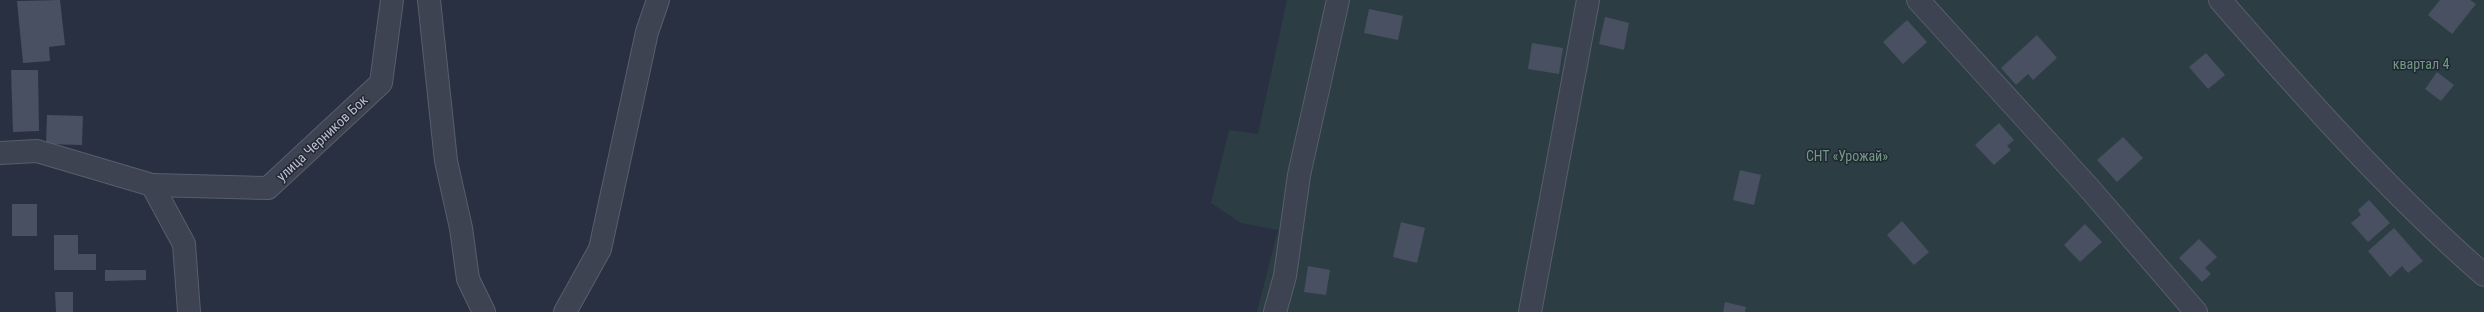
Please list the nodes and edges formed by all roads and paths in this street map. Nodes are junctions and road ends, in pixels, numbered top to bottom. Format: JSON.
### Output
{"nodes":[{"id":1,"x":392,"y":0,"type":"edge"},
{"id":2,"x":429,"y":0,"type":"edge"},
{"id":3,"x":658,"y":0,"type":"edge"},
{"id":4,"x":1338,"y":0,"type":"edge"},
{"id":5,"x":1588,"y":0,"type":"edge"},
{"id":6,"x":1918,"y":0,"type":"edge"},
{"id":7,"x":2220,"y":0,"type":"edge"},
{"id":8,"x":0,"y":152,"type":"edge"},
{"id":9,"x":152,"y":185,"type":"junction"},
{"id":10,"x":2484,"y":274,"type":"edge"},
{"id":11,"x":189,"y":312,"type":"edge"},
{"id":12,"x":484,"y":312,"type":"edge"},
{"id":13,"x":565,"y":312,"type":"edge"},
{"id":14,"x":1275,"y":312,"type":"edge"},
{"id":15,"x":1530,"y":312,"type":"edge"},
{"id":16,"x":2196,"y":312,"type":"edge"}],
"edges":[{"from":1,"to":9,"type":"street","name":"улица Черников Бок"},
{"from":2,"to":12,"type":"street"},
{"from":3,"to":13,"type":"street"},
{"from":4,"to":14,"type":"street"},
{"from":5,"to":15,"type":"street"},
{"from":6,"to":16,"type":"street"},
{"from":7,"to":10,"type":"street"},
{"from":8,"to":9,"type":"street","name":"улица Черников Бок"},
{"from":9,"to":11,"type":"street"}]}
